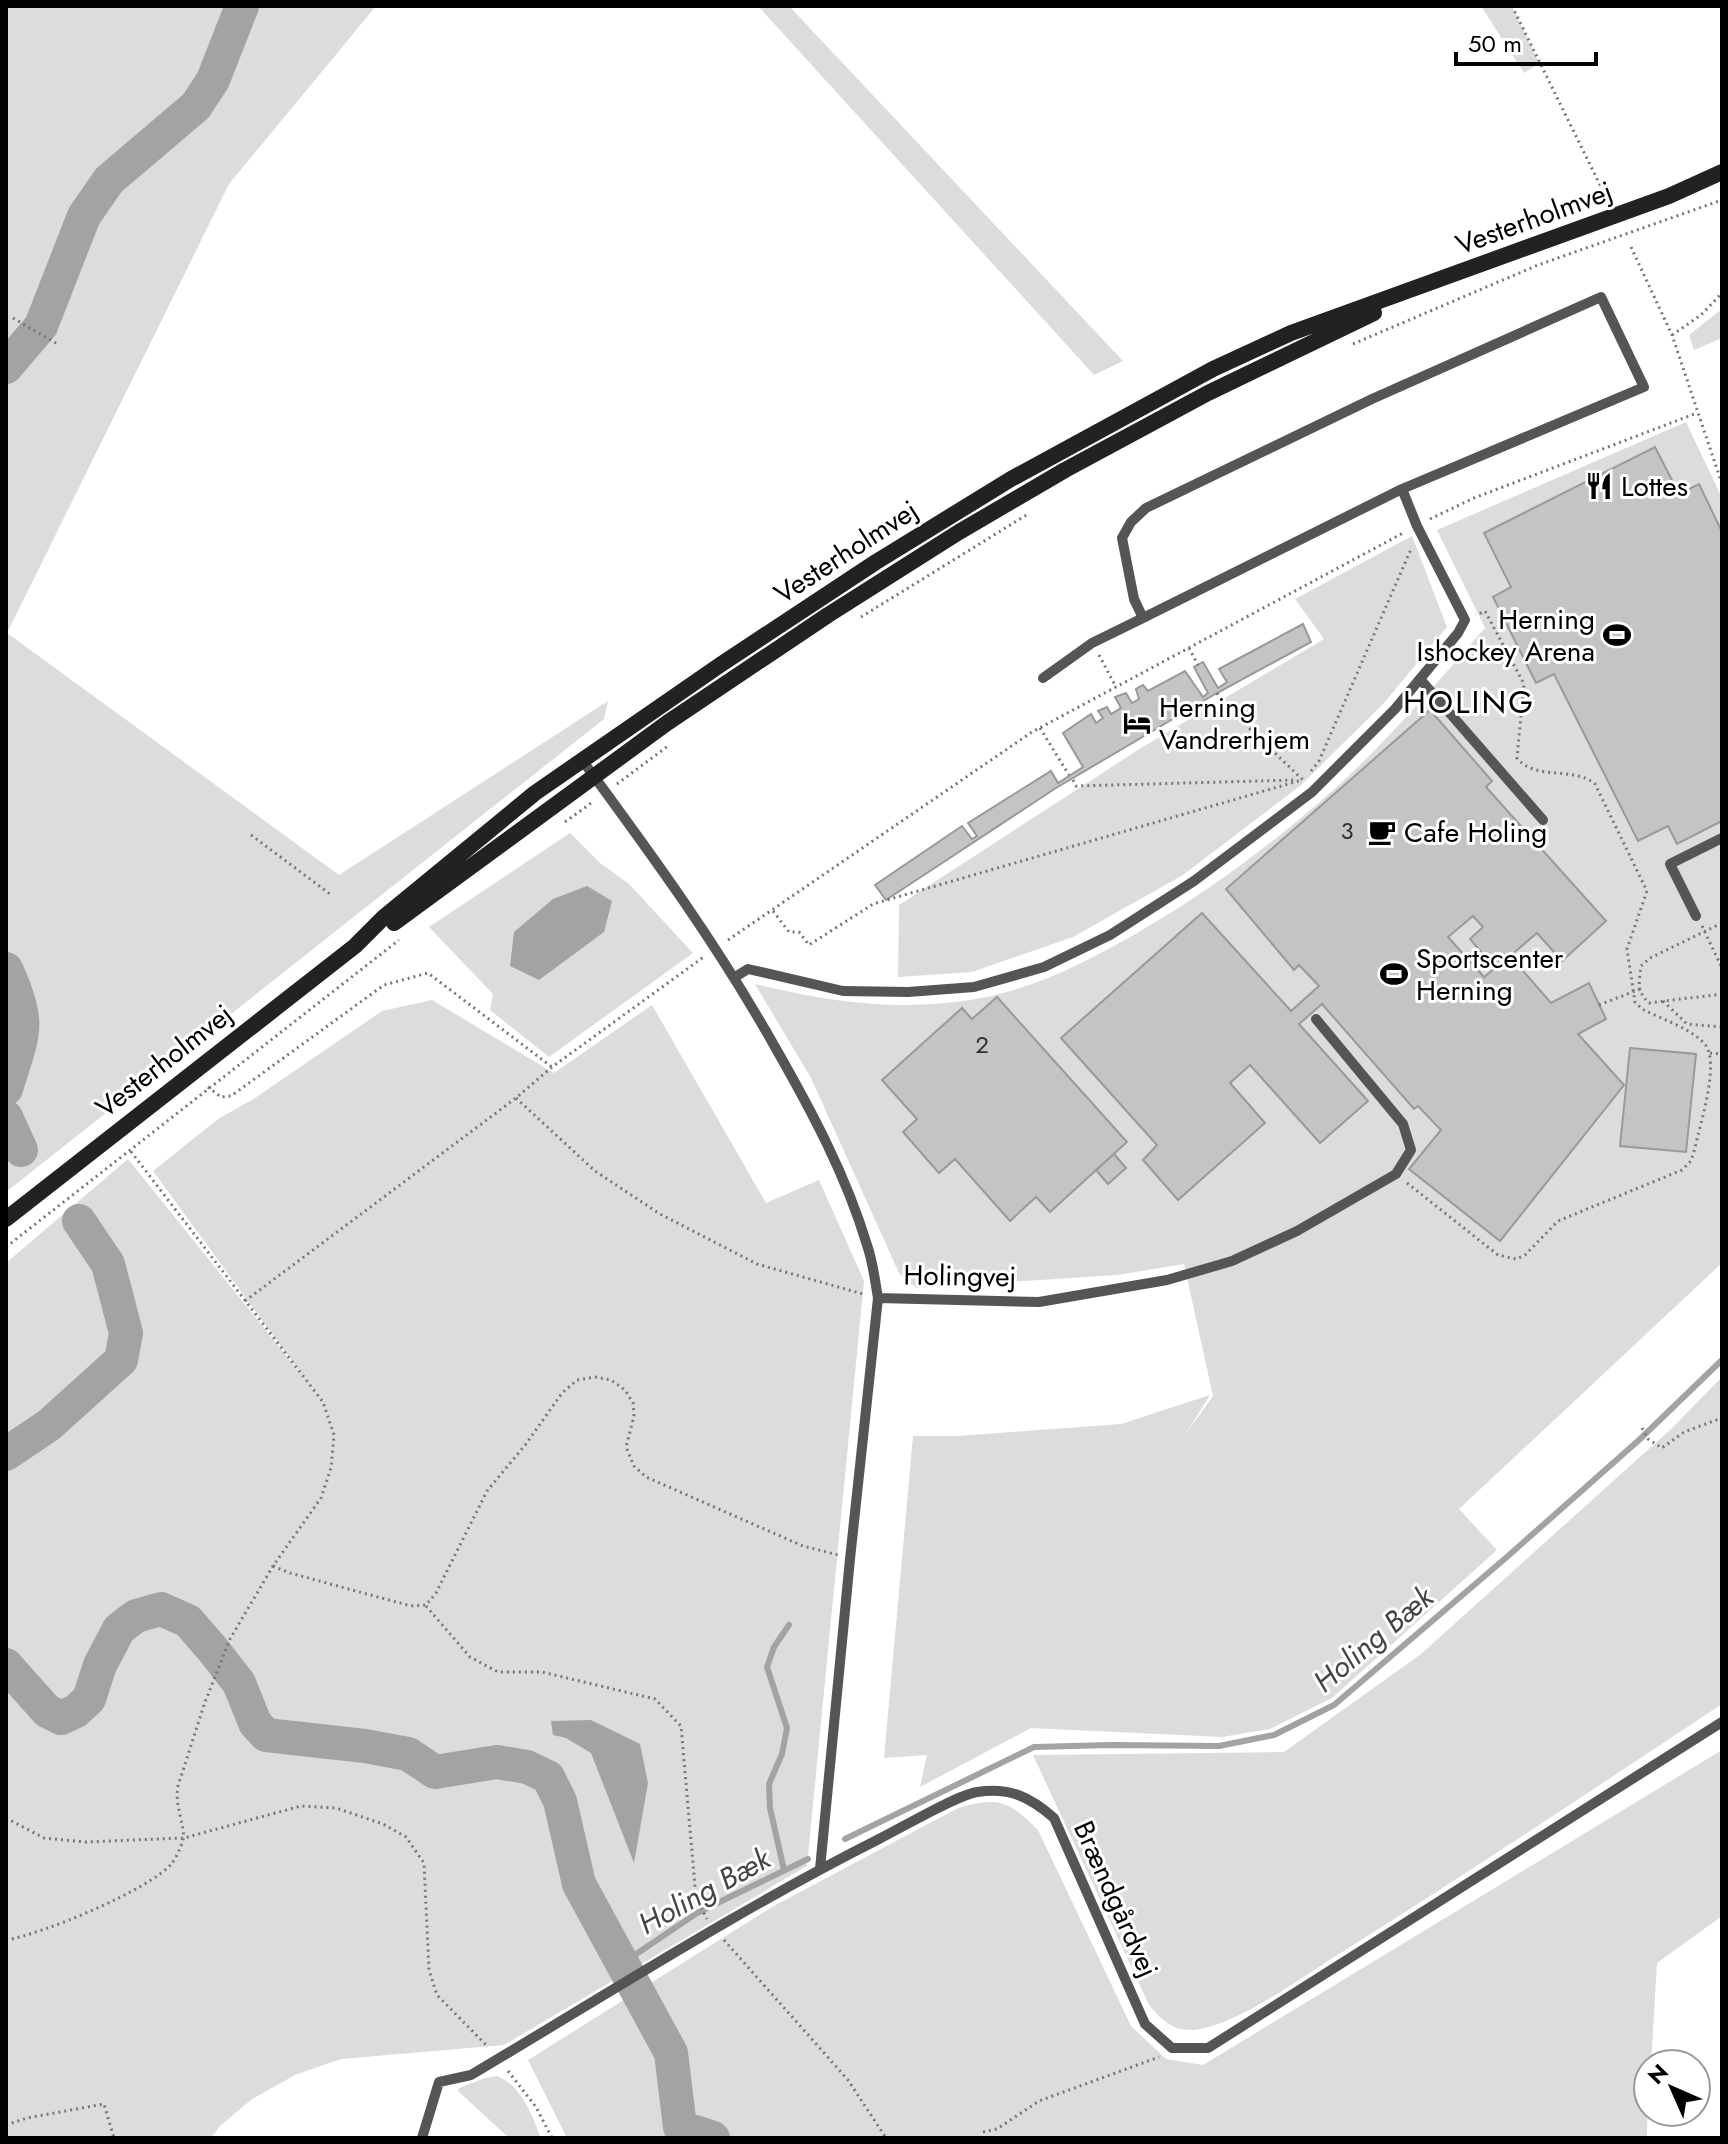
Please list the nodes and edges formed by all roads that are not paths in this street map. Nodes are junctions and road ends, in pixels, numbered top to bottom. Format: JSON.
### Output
{"nodes":[{"id":1,"x":1722,"y":172,"type":"edge"},
{"id":2,"x":1722,"y":182,"type":"edge"},
{"id":3,"x":1669,"y":196,"type":"junction"},
{"id":4,"x":1417,"y":289,"type":"junction"},
{"id":5,"x":1402,"y":489,"type":"junction"},
{"id":6,"x":1143,"y":618,"type":"junction"},
{"id":7,"x":1043,"y":678,"type":"dead end"},
{"id":8,"x":1420,"y":679,"type":"junction"},
{"id":9,"x":582,"y":760,"type":"junction"},
{"id":10,"x":594,"y":775,"type":"junction"},
{"id":11,"x":1543,"y":820,"type":"dead end"},
{"id":12,"x":1722,"y":838,"type":"edge"},
{"id":13,"x":1696,"y":916,"type":"road end"},
{"id":14,"x":355,"y":946,"type":"junction"},
{"id":15,"x":735,"y":977,"type":"junction"},
{"id":16,"x":1316,"y":1019,"type":"dead end"},
{"id":17,"x":6,"y":1219,"type":"edge"},
{"id":18,"x":878,"y":1298,"type":"junction"},
{"id":19,"x":1722,"y":1722,"type":"edge"},
{"id":20,"x":820,"y":1869,"type":"junction"},
{"id":21,"x":422,"y":2138,"type":"edge"}],
"edges":[{"from":1,"to":3,"type":"street","name":"Vesterholmvej"},
{"from":2,"to":3,"type":"street","name":"Vesterholmvej"},
{"from":3,"to":4,"type":"street","name":"Vesterholmvej"},
{"from":4,"to":9,"type":"street","name":"Vesterholmvej"},
{"from":4,"to":10,"type":"street","name":"Vesterholmvej"},
{"from":5,"to":6,"type":"lane"},
{"from":5,"to":6,"type":"lane"},
{"from":5,"to":8,"type":"lane"},
{"from":6,"to":7,"type":"lane"},
{"from":8,"to":11,"type":"lane"},
{"from":8,"to":15,"type":"lane"},
{"from":9,"to":10,"type":"lane"},
{"from":9,"to":14,"type":"street","name":"Vesterholmvej"},
{"from":10,"to":14,"type":"street","name":"Vesterholmvej"},
{"from":10,"to":15,"type":"lane"},
{"from":12,"to":13,"type":"lane"},
{"from":14,"to":17,"type":"street","name":"Vesterholmvej"},
{"from":15,"to":18,"type":"lane"},
{"from":16,"to":18,"type":"lane","name":"Holingvej"},
{"from":18,"to":20,"type":"lane","name":"Holingvej"},
{"from":19,"to":20,"type":"lane","name":"Brændgårdvej"},
{"from":20,"to":21,"type":"lane","name":"Brændgårdvej"}]}
